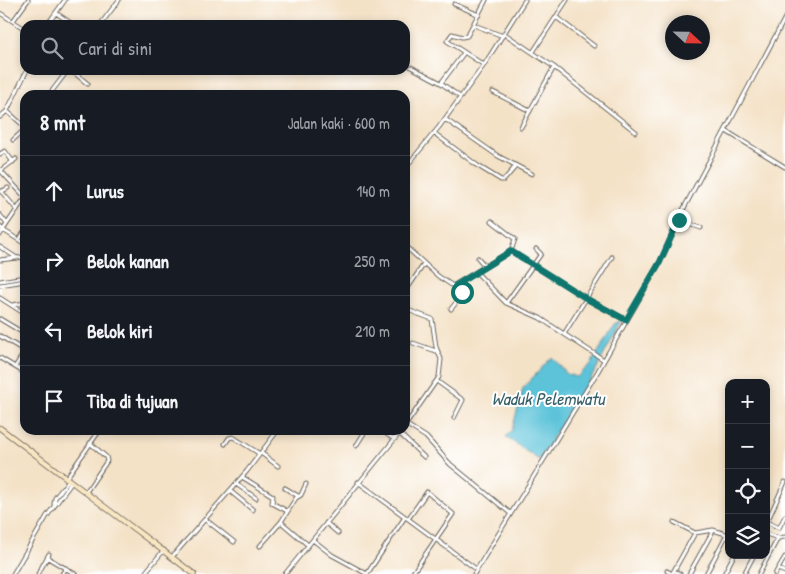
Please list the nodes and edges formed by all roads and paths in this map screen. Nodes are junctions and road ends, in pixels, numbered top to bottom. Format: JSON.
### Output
{"nodes":[{"id":1,"x":28,"y":0,"type":"edge"},
{"id":2,"x":65,"y":0,"type":"edge"},
{"id":3,"x":118,"y":0,"type":"edge"},
{"id":4,"x":486,"y":0,"type":"edge"},
{"id":5,"x":525,"y":0,"type":"edge"},
{"id":6,"x":567,"y":0,"type":"edge"},
{"id":7,"x":454,"y":4,"type":"dead end"},
{"id":8,"x":0,"y":14,"type":"edge"},
{"id":9,"x":56,"y":14,"type":"junction"},
{"id":10,"x":479,"y":15,"type":"junction"},
{"id":11,"x":556,"y":17,"type":"junction"},
{"id":12,"x":785,"y":18,"type":"edge"},
{"id":13,"x":51,"y":20,"type":"edge"},
{"id":14,"x":66,"y":20,"type":"edge"},
{"id":15,"x":104,"y":20,"type":"edge"},
{"id":16,"x":12,"y":21,"type":"junction"},
{"id":17,"x":474,"y":25,"type":"junction"},
{"id":18,"x":20,"y":26,"type":"edge"},
{"id":19,"x":504,"y":35,"type":"junction"},
{"id":20,"x":594,"y":46,"type":"dead end"},
{"id":21,"x":533,"y":52,"type":"junction"},
{"id":22,"x":463,"y":54,"type":"junction"},
{"id":23,"x":484,"y":66,"type":"junction"},
{"id":24,"x":411,"y":67,"type":"dead end"},
{"id":25,"x":554,"y":67,"type":"junction"},
{"id":26,"x":25,"y":75,"type":"edge"},
{"id":27,"x":66,"y":75,"type":"edge"},
{"id":28,"x":76,"y":75,"type":"edge"},
{"id":29,"x":441,"y":83,"type":"junction"},
{"id":30,"x":88,"y":84,"type":"dead end"},
{"id":31,"x":54,"y":90,"type":"edge"},
{"id":32,"x":493,"y":92,"type":"dead end"},
{"id":33,"x":460,"y":97,"type":"junction"},
{"id":34,"x":7,"y":111,"type":"junction"},
{"id":35,"x":530,"y":111,"type":"junction"},
{"id":36,"x":0,"y":117,"type":"edge"},
{"id":37,"x":445,"y":119,"type":"junction"},
{"id":38,"x":20,"y":123,"type":"edge"},
{"id":39,"x":522,"y":127,"type":"dead end"},
{"id":40,"x":726,"y":131,"type":"junction"},
{"id":41,"x":636,"y":132,"type":"dead end"},
{"id":42,"x":20,"y":133,"type":"edge"},
{"id":43,"x":434,"y":133,"type":"junction"},
{"id":44,"x":13,"y":140,"type":"dead end"},
{"id":45,"x":0,"y":154,"type":"edge"},
{"id":46,"x":410,"y":162,"type":"edge"},
{"id":47,"x":516,"y":166,"type":"junction"},
{"id":48,"x":785,"y":167,"type":"edge"},
{"id":49,"x":1,"y":171,"type":"edge"},
{"id":50,"x":532,"y":174,"type":"dead end"},
{"id":51,"x":8,"y":188,"type":"dead end"},
{"id":52,"x":20,"y":191,"type":"edge"},
{"id":53,"x":0,"y":192,"type":"edge"},
{"id":54,"x":20,"y":205,"type":"edge"},
{"id":55,"x":17,"y":210,"type":"junction"},
{"id":56,"x":0,"y":215,"type":"edge"},
{"id":57,"x":679,"y":220,"type":"junction"},
{"id":58,"x":492,"y":221,"type":"dead end"},
{"id":59,"x":8,"y":224,"type":"junction"},
{"id":60,"x":701,"y":228,"type":"dead end"},
{"id":61,"x":2,"y":229,"type":"edge"},
{"id":62,"x":0,"y":235,"type":"edge"},
{"id":63,"x":19,"y":240,"type":"edge"},
{"id":64,"x":0,"y":247,"type":"edge"},
{"id":65,"x":536,"y":249,"type":"dead end"},
{"id":66,"x":410,"y":251,"type":"edge"},
{"id":67,"x":511,"y":251,"type":"junction"},
{"id":68,"x":612,"y":257,"type":"dead end"},
{"id":69,"x":18,"y":258,"type":"joint"},
{"id":70,"x":478,"y":258,"type":"dead end"},
{"id":71,"x":0,"y":260,"type":"edge"},
{"id":72,"x":424,"y":264,"type":"junction"},
{"id":73,"x":485,"y":266,"type":"junction"},
{"id":74,"x":533,"y":266,"type":"junction"},
{"id":75,"x":476,"y":272,"type":"junction"},
{"id":76,"x":20,"y":279,"type":"edge"},
{"id":77,"x":20,"y":280,"type":"edge"},
{"id":78,"x":0,"y":281,"type":"edge"},
{"id":79,"x":0,"y":285,"type":"edge"},
{"id":80,"x":410,"y":285,"type":"edge"},
{"id":81,"x":456,"y":285,"type":"junction"},
{"id":82,"x":0,"y":298,"type":"edge"},
{"id":83,"x":587,"y":299,"type":"junction"},
{"id":84,"x":506,"y":303,"type":"junction"},
{"id":85,"x":20,"y":304,"type":"edge"},
{"id":86,"x":11,"y":305,"type":"junction"},
{"id":87,"x":451,"y":309,"type":"dead end"},
{"id":88,"x":20,"y":311,"type":"edge"},
{"id":89,"x":410,"y":311,"type":"edge"},
{"id":90,"x":0,"y":319,"type":"edge"},
{"id":91,"x":626,"y":320,"type":"junction"},
{"id":92,"x":20,"y":331,"type":"edge"},
{"id":93,"x":564,"y":334,"type":"junction"},
{"id":94,"x":0,"y":336,"type":"edge"},
{"id":95,"x":413,"y":343,"type":"dead end"},
{"id":96,"x":20,"y":348,"type":"edge"},
{"id":97,"x":437,"y":351,"type":"junction"},
{"id":98,"x":0,"y":358,"type":"edge"},
{"id":99,"x":20,"y":359,"type":"edge"},
{"id":100,"x":604,"y":360,"type":"junction"},
{"id":101,"x":15,"y":367,"type":"junction"},
{"id":102,"x":20,"y":370,"type":"edge"},
{"id":103,"x":438,"y":382,"type":"junction"},
{"id":104,"x":454,"y":418,"type":"dead end"},
{"id":105,"x":410,"y":420,"type":"edge"},
{"id":106,"x":0,"y":428,"type":"edge"},
{"id":107,"x":410,"y":428,"type":"edge"},
{"id":108,"x":96,"y":435,"type":"edge"},
{"id":109,"x":274,"y":435,"type":"edge"},
{"id":110,"x":363,"y":435,"type":"edge"},
{"id":111,"x":388,"y":435,"type":"edge"},
{"id":112,"x":397,"y":435,"type":"edge"},
{"id":113,"x":403,"y":435,"type":"edge"},
{"id":114,"x":394,"y":439,"type":"junction"},
{"id":115,"x":90,"y":443,"type":"junction"},
{"id":116,"x":226,"y":444,"type":"dead end"},
{"id":117,"x":356,"y":446,"type":"dead end"},
{"id":118,"x":261,"y":453,"type":"junction"},
{"id":119,"x":424,"y":457,"type":"dead end"},
{"id":120,"x":278,"y":466,"type":"dead end"},
{"id":121,"x":242,"y":478,"type":"junction"},
{"id":122,"x":69,"y":479,"type":"junction"},
{"id":123,"x":358,"y":482,"type":"junction"},
{"id":124,"x":785,"y":482,"type":"edge"},
{"id":125,"x":236,"y":484,"type":"junction"},
{"id":126,"x":306,"y":484,"type":"dead end"},
{"id":127,"x":285,"y":488,"type":"dead end"},
{"id":128,"x":230,"y":491,"type":"junction"},
{"id":129,"x":86,"y":492,"type":"junction"},
{"id":130,"x":298,"y":496,"type":"junction"},
{"id":131,"x":256,"y":498,"type":"dead end"},
{"id":132,"x":253,"y":510,"type":"dead end"},
{"id":133,"x":287,"y":511,"type":"junction"},
{"id":134,"x":510,"y":513,"type":"junction"},
{"id":135,"x":785,"y":516,"type":"edge"},
{"id":136,"x":407,"y":518,"type":"junction"},
{"id":137,"x":206,"y":520,"type":"junction"},
{"id":138,"x":281,"y":522,"type":"junction"},
{"id":139,"x":674,"y":522,"type":"dead end"},
{"id":140,"x":326,"y":523,"type":"junction"},
{"id":141,"x":780,"y":526,"type":"junction"},
{"id":142,"x":785,"y":527,"type":"edge"},
{"id":143,"x":713,"y":530,"type":"junction"},
{"id":144,"x":338,"y":532,"type":"dead end"},
{"id":145,"x":696,"y":533,"type":"junction"},
{"id":146,"x":725,"y":533,"type":"edge"},
{"id":147,"x":770,"y":535,"type":"edge"},
{"id":148,"x":785,"y":537,"type":"edge"},
{"id":149,"x":778,"y":538,"type":"junction"},
{"id":150,"x":725,"y":539,"type":"edge"},
{"id":151,"x":313,"y":540,"type":"junction"},
{"id":152,"x":435,"y":540,"type":"junction"},
{"id":153,"x":234,"y":542,"type":"dead end"},
{"id":154,"x":308,"y":545,"type":"junction"},
{"id":155,"x":260,"y":546,"type":"dead end"},
{"id":156,"x":164,"y":550,"type":"junction"},
{"id":157,"x":172,"y":557,"type":"junction"},
{"id":158,"x":785,"y":557,"type":"edge"},
{"id":159,"x":732,"y":559,"type":"edge"},
{"id":160,"x":752,"y":559,"type":"edge"},
{"id":161,"x":66,"y":568,"type":"junction"},
{"id":162,"x":778,"y":569,"type":"junction"},
{"id":163,"x":476,"y":570,"type":"junction"},
{"id":164,"x":667,"y":571,"type":"dead end"},
{"id":165,"x":673,"y":572,"type":"edge"},
{"id":166,"x":785,"y":572,"type":"edge"},
{"id":167,"x":13,"y":574,"type":"edge"},
{"id":168,"x":38,"y":574,"type":"edge"},
{"id":169,"x":62,"y":574,"type":"edge"},
{"id":170,"x":75,"y":574,"type":"edge"},
{"id":171,"x":144,"y":574,"type":"edge"},
{"id":172,"x":194,"y":574,"type":"edge"},
{"id":173,"x":285,"y":574,"type":"edge"},
{"id":174,"x":412,"y":574,"type":"edge"},
{"id":175,"x":474,"y":574,"type":"edge"},
{"id":176,"x":680,"y":574,"type":"edge"},
{"id":177,"x":690,"y":574,"type":"edge"},
{"id":178,"x":706,"y":574,"type":"edge"},
{"id":179,"x":724,"y":574,"type":"edge"},
{"id":180,"x":744,"y":574,"type":"edge"},
{"id":181,"x":759,"y":574,"type":"edge"},
{"id":182,"x":775,"y":574,"type":"edge"}],
"edges":[{"from":1,"to":16,"type":"street"},
{"from":2,"to":9,"type":"street"},
{"from":3,"to":15,"type":"street"},
{"from":4,"to":10,"type":"street"},
{"from":5,"to":19,"type":"street"},
{"from":6,"to":11,"type":"street"},
{"from":7,"to":10,"type":"street"},
{"from":8,"to":16,"type":"street"},
{"from":9,"to":13,"type":"street"},
{"from":9,"to":14,"type":"street"},
{"from":10,"to":17,"type":"street"},
{"from":11,"to":20,"type":"street"},
{"from":11,"to":21,"type":"street"},
{"from":12,"to":40,"type":"street"},
{"from":16,"to":18,"type":"street"},
{"from":17,"to":19,"type":"street"},
{"from":17,"to":22,"type":"street"},
{"from":19,"to":21,"type":"street"},
{"from":19,"to":23,"type":"street"},
{"from":21,"to":25,"type":"street"},
{"from":22,"to":23,"type":"street"},
{"from":22,"to":29,"type":"street"},
{"from":23,"to":33,"type":"street"},
{"from":24,"to":29,"type":"street"},
{"from":25,"to":35,"type":"street"},
{"from":25,"to":41,"type":"street"},
{"from":26,"to":34,"type":"street"},
{"from":27,"to":31,"type":"street"},
{"from":28,"to":30,"type":"street"},
{"from":29,"to":33,"type":"street"},
{"from":32,"to":35,"type":"street"},
{"from":33,"to":37,"type":"street"},
{"from":34,"to":36,"type":"street"},
{"from":34,"to":38,"type":"street"},
{"from":35,"to":39,"type":"street"},
{"from":37,"to":43,"type":"street"},
{"from":37,"to":47,"type":"street"},
{"from":40,"to":48,"type":"street"},
{"from":40,"to":57,"type":"street"},
{"from":42,"to":44,"type":"street"},
{"from":43,"to":46,"type":"street"},
{"from":43,"to":47,"type":"street"},
{"from":45,"to":49,"type":"street"},
{"from":47,"to":50,"type":"street"},
{"from":49,"to":52,"type":"street"},
{"from":51,"to":53,"type":"street"},
{"from":53,"to":55,"type":"street"},
{"from":54,"to":55,"type":"street"},
{"from":55,"to":59,"type":"street"},
{"from":56,"to":59,"type":"street"},
{"from":57,"to":60,"type":"street"},
{"from":57,"to":91,"type":"street"},
{"from":58,"to":67,"type":"street"},
{"from":59,"to":61,"type":"street"},
{"from":61,"to":62,"type":"street"},
{"from":61,"to":63,"type":"street"},
{"from":64,"to":69,"type":"street"},
{"from":65,"to":74,"type":"street"},
{"from":66,"to":72,"type":"street"},
{"from":67,"to":73,"type":"street"},
{"from":67,"to":74,"type":"street"},
{"from":68,"to":83,"type":"street"},
{"from":69,"to":71,"type":"street"},
{"from":70,"to":73,"type":"street"},
{"from":72,"to":80,"type":"street"},
{"from":72,"to":81,"type":"street"},
{"from":73,"to":75,"type":"street"},
{"from":74,"to":83,"type":"street"},
{"from":74,"to":84,"type":"street"},
{"from":75,"to":81,"type":"street"},
{"from":75,"to":84,"type":"street"},
{"from":76,"to":78,"type":"street"},
{"from":77,"to":79,"type":"street"},
{"from":81,"to":87,"type":"street"},
{"from":82,"to":86,"type":"street"},
{"from":83,"to":91,"type":"street"},
{"from":83,"to":93,"type":"street"},
{"from":84,"to":93,"type":"street"},
{"from":85,"to":86,"type":"street"},
{"from":86,"to":88,"type":"street"},
{"from":89,"to":97,"type":"street"},
{"from":90,"to":92,"type":"street"},
{"from":91,"to":100,"type":"street"},
{"from":93,"to":100,"type":"street"},
{"from":94,"to":96,"type":"street"},
{"from":95,"to":97,"type":"street"},
{"from":97,"to":103,"type":"street"},
{"from":98,"to":101,"type":"street"},
{"from":99,"to":101,"type":"street"},
{"from":100,"to":134,"type":"street"},
{"from":101,"to":102,"type":"street"},
{"from":103,"to":104,"type":"street"},
{"from":103,"to":105,"type":"street"},
{"from":106,"to":122,"type":"main road"},
{"from":107,"to":134,"type":"street"},
{"from":108,"to":115,"type":"street"},
{"from":109,"to":118,"type":"street"},
{"from":110,"to":117,"type":"street"},
{"from":111,"to":114,"type":"street"},
{"from":112,"to":114,"type":"street"},
{"from":113,"to":119,"type":"street"},
{"from":114,"to":123,"type":"street"},
{"from":115,"to":122,"type":"street"},
{"from":115,"to":129,"type":"street"},
{"from":116,"to":118,"type":"street"},
{"from":118,"to":120,"type":"street"},
{"from":118,"to":121,"type":"street"},
{"from":121,"to":125,"type":"street"},
{"from":121,"to":133,"type":"street"},
{"from":122,"to":129,"type":"main road"},
{"from":122,"to":167,"type":"street"},
{"from":123,"to":136,"type":"street"},
{"from":123,"to":140,"type":"street"},
{"from":124,"to":141,"type":"street"},
{"from":125,"to":128,"type":"street"},
{"from":125,"to":131,"type":"street"},
{"from":126,"to":130,"type":"street"},
{"from":127,"to":130,"type":"street"},
{"from":128,"to":132,"type":"street"},
{"from":128,"to":137,"type":"street"},
{"from":129,"to":156,"type":"main road"},
{"from":130,"to":133,"type":"street"},
{"from":133,"to":138,"type":"street"},
{"from":134,"to":163,"type":"street"},
{"from":135,"to":141,"type":"street"},
{"from":136,"to":151,"type":"street"},
{"from":136,"to":152,"type":"street"},
{"from":136,"to":152,"type":"street"},
{"from":137,"to":153,"type":"street"},
{"from":137,"to":157,"type":"street"},
{"from":138,"to":154,"type":"street"},
{"from":138,"to":155,"type":"street"},
{"from":139,"to":145,"type":"street"},
{"from":140,"to":144,"type":"street"},
{"from":140,"to":151,"type":"street"},
{"from":141,"to":142,"type":"street"},
{"from":143,"to":145,"type":"street"},
{"from":143,"to":146,"type":"street"},
{"from":143,"to":177,"type":"street"},
{"from":145,"to":165,"type":"street"},
{"from":147,"to":149,"type":"street"},
{"from":148,"to":149,"type":"street"},
{"from":149,"to":181,"type":"street"},
{"from":150,"to":178,"type":"street"},
{"from":151,"to":154,"type":"street"},
{"from":152,"to":163,"type":"street"},
{"from":152,"to":174,"type":"street"},
{"from":154,"to":173,"type":"street"},
{"from":156,"to":157,"type":"main road"},
{"from":156,"to":171,"type":"street"},
{"from":157,"to":172,"type":"main road"},
{"from":158,"to":162,"type":"street"},
{"from":159,"to":179,"type":"street"},
{"from":160,"to":180,"type":"street"},
{"from":161,"to":168,"type":"street"},
{"from":161,"to":169,"type":"street"},
{"from":161,"to":170,"type":"street"},
{"from":162,"to":166,"type":"street"},
{"from":162,"to":182,"type":"street"},
{"from":163,"to":175,"type":"street"},
{"from":164,"to":165,"type":"street"},
{"from":165,"to":176,"type":"street"}]}
